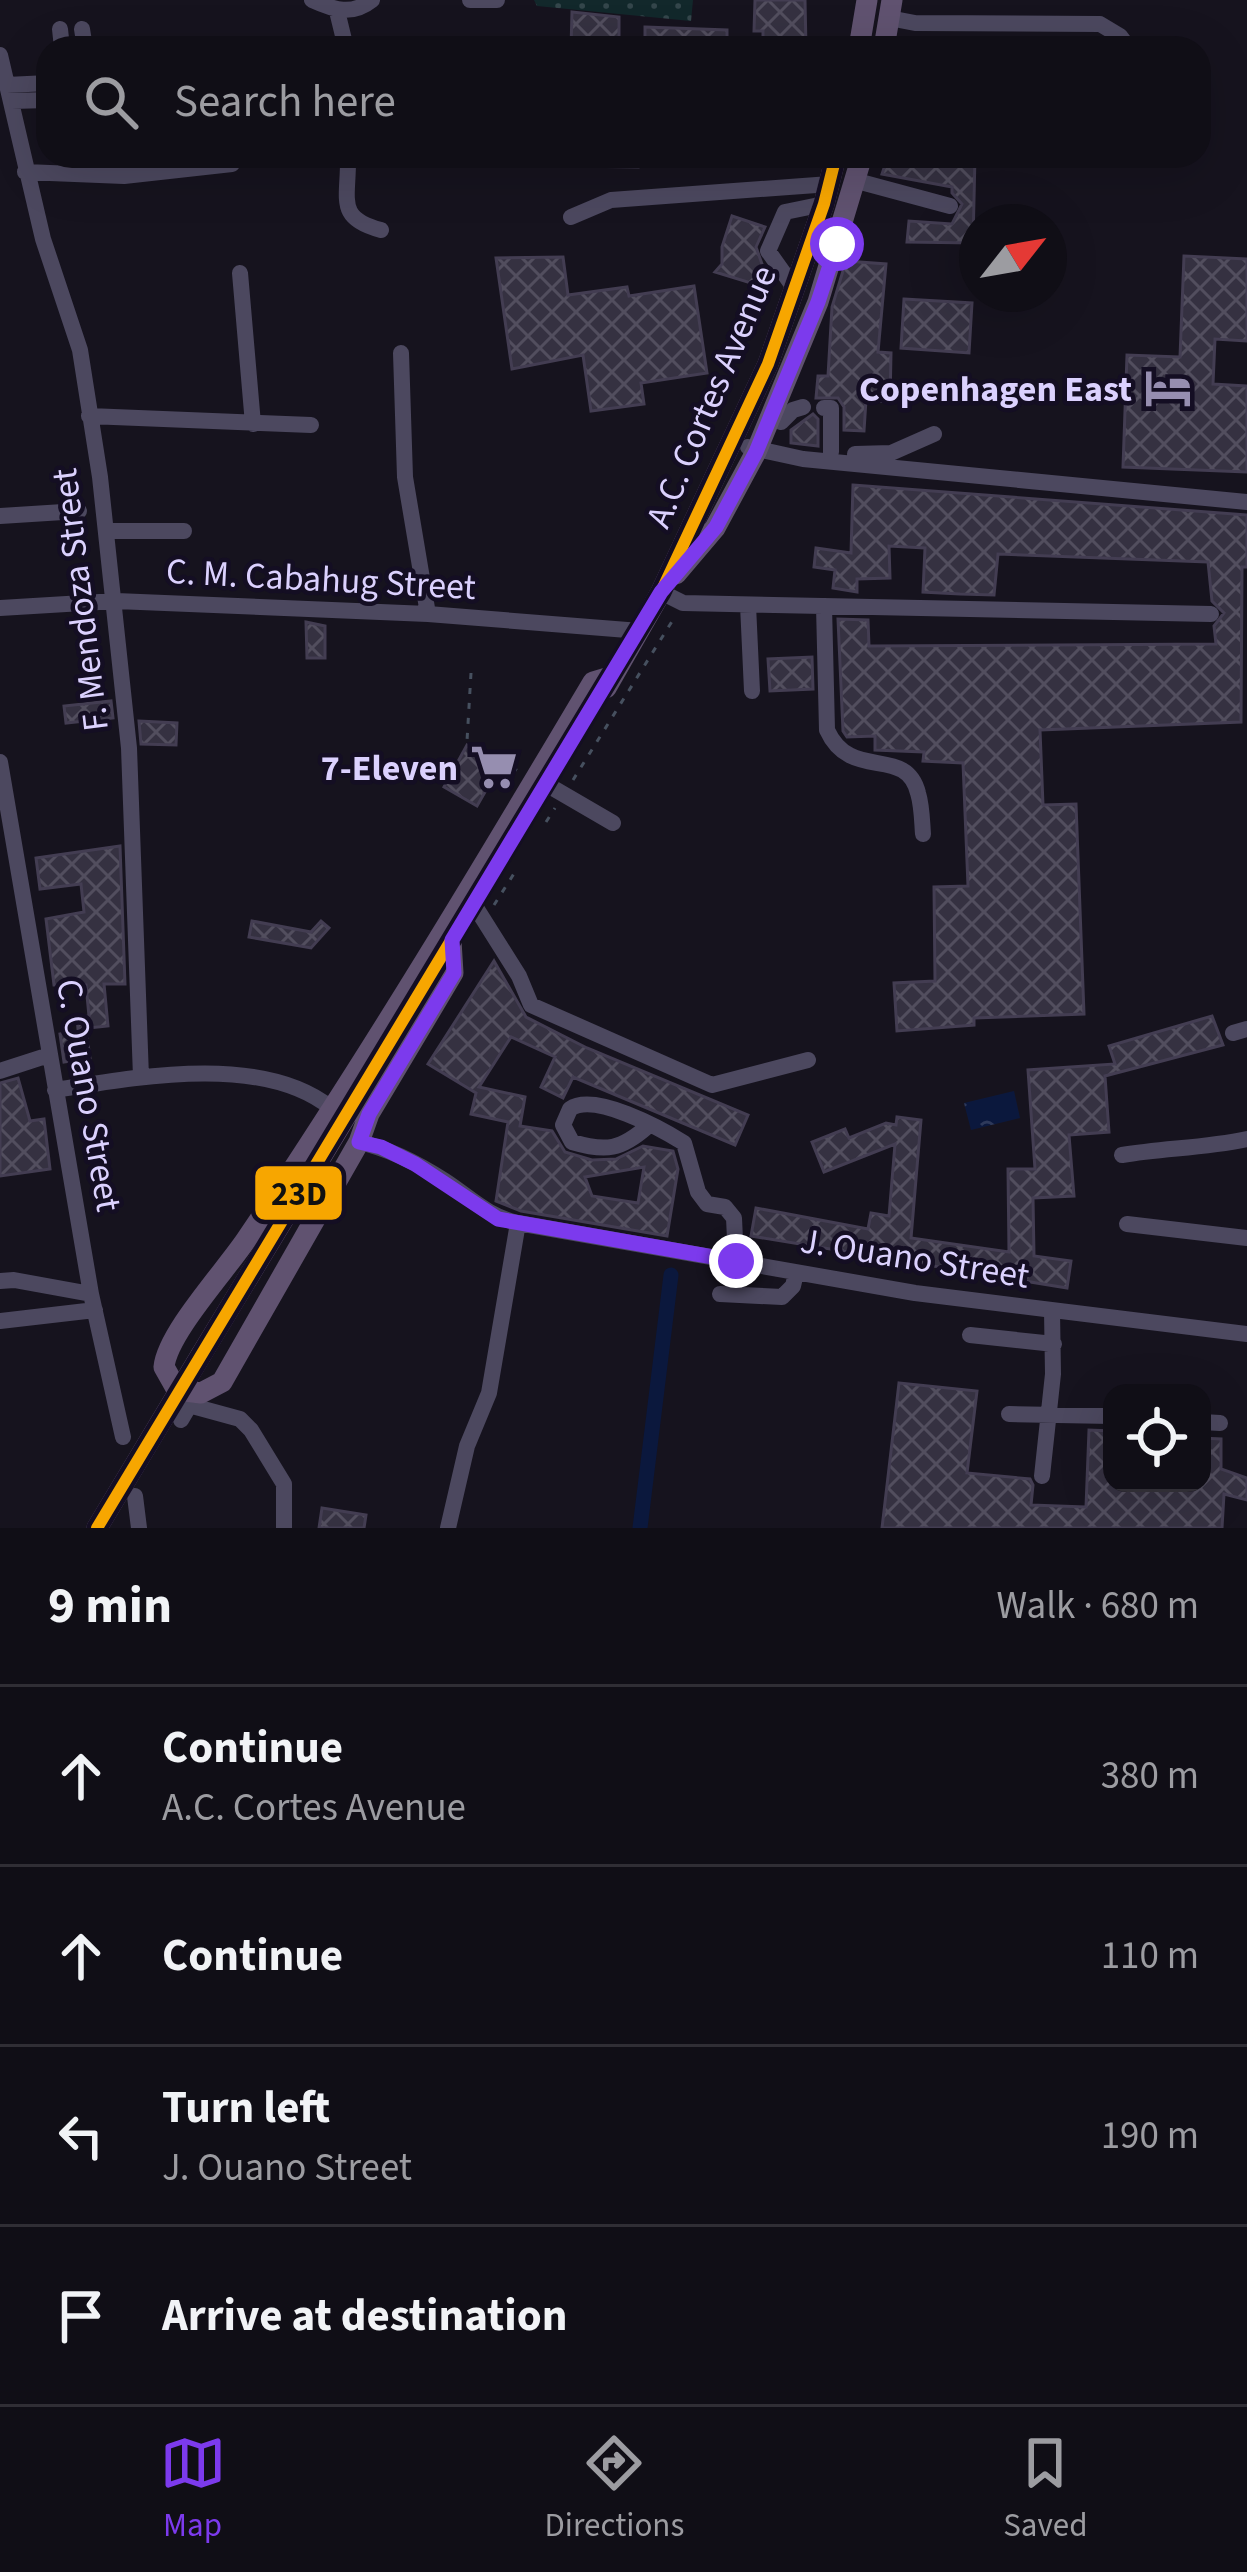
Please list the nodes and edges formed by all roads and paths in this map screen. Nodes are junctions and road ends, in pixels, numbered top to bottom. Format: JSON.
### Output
{"nodes":[{"id":1,"x":312,"y":0,"type":"edge"},
{"id":2,"x":372,"y":0,"type":"edge"},
{"id":3,"x":470,"y":0,"type":"edge"},
{"id":4,"x":497,"y":0,"type":"edge"},
{"id":5,"x":867,"y":0,"type":"edge"},
{"id":6,"x":891,"y":9,"type":"edge"},
{"id":7,"x":337,"y":11,"type":"junction"},
{"id":8,"x":343,"y":36,"type":"edge"},
{"id":9,"x":861,"y":36,"type":"edge"},
{"id":10,"x":1120,"y":36,"type":"edge"},
{"id":11,"x":0,"y":55,"type":"edge"},
{"id":12,"x":36,"y":86,"type":"edge"},
{"id":13,"x":10,"y":93,"type":"junction"},
{"id":14,"x":36,"y":98,"type":"edge"},
{"id":15,"x":196,"y":168,"type":"edge"},
{"id":16,"x":348,"y":168,"type":"edge"},
{"id":17,"x":833,"y":168,"type":"edge"},
{"id":18,"x":860,"y":168,"type":"edge"},
{"id":19,"x":26,"y":172,"type":"junction"},
{"id":20,"x":857,"y":181,"type":"junction"},
{"id":21,"x":827,"y":194,"type":"junction"},
{"id":22,"x":950,"y":206,"type":"dead end"},
{"id":23,"x":571,"y":217,"type":"dead end"},
{"id":24,"x":381,"y":230,"type":"dead end"},
{"id":25,"x":240,"y":273,"type":"dead end"},
{"id":26,"x":795,"y":289,"type":"junction"},
{"id":27,"x":401,"y":352,"type":"dead end"},
{"id":28,"x":803,"y":407,"type":"dead end"},
{"id":29,"x":824,"y":408,"type":"dead end"},
{"id":30,"x":89,"y":416,"type":"junction"},
{"id":31,"x":770,"y":418,"type":"junction"},
{"id":32,"x":253,"y":424,"type":"junction"},
{"id":33,"x":311,"y":425,"type":"dead end"},
{"id":34,"x":934,"y":434,"type":"dead end"},
{"id":35,"x":733,"y":439,"type":"junction"},
{"id":36,"x":831,"y":452,"type":"junction"},
{"id":37,"x":764,"y":453,"type":"junction"},
{"id":38,"x":1247,"y":502,"type":"edge"},
{"id":39,"x":80,"y":511,"type":"dead end"},
{"id":40,"x":0,"y":516,"type":"edge"},
{"id":41,"x":184,"y":531,"type":"dead end"},
{"id":42,"x":107,"y":532,"type":"junction"},
{"id":43,"x":661,"y":592,"type":"junction"},
{"id":44,"x":116,"y":601,"type":"junction"},
{"id":45,"x":683,"y":603,"type":"junction"},
{"id":46,"x":748,"y":604,"type":"junction"},
{"id":47,"x":824,"y":606,"type":"junction"},
{"id":48,"x":0,"y":608,"type":"edge"},
{"id":49,"x":428,"y":614,"type":"junction"},
{"id":50,"x":1211,"y":614,"type":"dead end"},
{"id":51,"x":640,"y":631,"type":"junction"},
{"id":52,"x":471,"y":673,"type":"dead end"},
{"id":53,"x":613,"y":676,"type":"junction"},
{"id":54,"x":752,"y":692,"type":"dead end"},
{"id":55,"x":0,"y":762,"type":"edge"},
{"id":56,"x":546,"y":784,"type":"junction"},
{"id":57,"x":546,"y":822,"type":"dead end"},
{"id":58,"x":613,"y":824,"type":"dead end"},
{"id":59,"x":923,"y":834,"type":"dead end"},
{"id":60,"x":515,"y":872,"type":"dead end"},
{"id":61,"x":478,"y":912,"type":"junction"},
{"id":62,"x":452,"y":940,"type":"junction"},
{"id":63,"x":49,"y":1055,"type":"junction"},
{"id":64,"x":808,"y":1060,"type":"dead end"},
{"id":65,"x":0,"y":1070,"type":"edge"},
{"id":66,"x":141,"y":1077,"type":"junction"},
{"id":67,"x":55,"y":1090,"type":"junction"},
{"id":68,"x":331,"y":1108,"type":"junction"},
{"id":69,"x":648,"y":1126,"type":"dead end"},
{"id":70,"x":1247,"y":1139,"type":"edge"},
{"id":71,"x":370,"y":1144,"type":"junction"},
{"id":72,"x":1122,"y":1156,"type":"dead end"},
{"id":73,"x":518,"y":1223,"type":"junction"},
{"id":74,"x":1127,"y":1225,"type":"dead end"},
{"id":75,"x":1247,"y":1238,"type":"edge"},
{"id":76,"x":736,"y":1261,"type":"junction"},
{"id":77,"x":796,"y":1273,"type":"junction"},
{"id":78,"x":0,"y":1281,"type":"edge"},
{"id":79,"x":720,"y":1294,"type":"dead end"},
{"id":80,"x":93,"y":1302,"type":"junction"},
{"id":81,"x":1052,"y":1312,"type":"junction"},
{"id":82,"x":0,"y":1321,"type":"edge"},
{"id":83,"x":1247,"y":1334,"type":"edge"},
{"id":84,"x":970,"y":1335,"type":"dead end"},
{"id":85,"x":1054,"y":1344,"type":"junction"},
{"id":86,"x":188,"y":1398,"type":"junction"},
{"id":87,"x":1047,"y":1412,"type":"junction"},
{"id":88,"x":1009,"y":1414,"type":"dead end"},
{"id":89,"x":1103,"y":1415,"type":"edge"},
{"id":90,"x":181,"y":1420,"type":"dead end"},
{"id":91,"x":123,"y":1438,"type":"dead end"},
{"id":92,"x":1042,"y":1476,"type":"dead end"},
{"id":93,"x":135,"y":1496,"type":"dead end"},
{"id":94,"x":97,"y":1528,"type":"edge"},
{"id":95,"x":140,"y":1528,"type":"edge"},
{"id":96,"x":284,"y":1528,"type":"edge"},
{"id":97,"x":448,"y":1528,"type":"edge"}],
"edges":[{"from":1,"to":7,"type":"street"},
{"from":2,"to":7,"type":"street"},
{"from":3,"to":4,"type":"street"},
{"from":5,"to":9,"type":"main road"},
{"from":6,"to":10,"type":"street"},
{"from":7,"to":8,"type":"street"},
{"from":11,"to":13,"type":"street","name":"F. Mendoza Street"},
{"from":12,"to":13,"type":"street"},
{"from":13,"to":14,"type":"street"},
{"from":13,"to":19,"type":"street","name":"F. Mendoza Street"},
{"from":15,"to":19,"type":"street"},
{"from":16,"to":24,"type":"street"},
{"from":17,"to":21,"type":"main road","name":"A.C. Cortes Avenue"},
{"from":18,"to":20,"type":"main road","name":"A.C. Cortes Avenue"},
{"from":19,"to":30,"type":"street","name":"F. Mendoza Street"},
{"from":20,"to":22,"type":"street"},
{"from":20,"to":31,"type":"main road","name":"A.C. Cortes Avenue"},
{"from":21,"to":23,"type":"street"},
{"from":21,"to":26,"type":"main road","name":"A.C. Cortes Avenue"},
{"from":21,"to":26,"type":"street"},
{"from":25,"to":32,"type":"street"},
{"from":26,"to":35,"type":"main road","name":"A.C. Cortes Avenue"},
{"from":27,"to":49,"type":"street"},
{"from":28,"to":31,"type":"street"},
{"from":29,"to":36,"type":"street"},
{"from":30,"to":32,"type":"street"},
{"from":30,"to":42,"type":"street","name":"F. Mendoza Street"},
{"from":31,"to":37,"type":"main road","name":"A.C. Cortes Avenue"},
{"from":32,"to":33,"type":"street"},
{"from":34,"to":36,"type":"street"},
{"from":35,"to":37,"type":"street"},
{"from":35,"to":43,"type":"main road","name":"A.C. Cortes Avenue"},
{"from":36,"to":37,"type":"street"},
{"from":37,"to":38,"type":"street"},
{"from":37,"to":43,"type":"main road","name":"A.C. Cortes Avenue"},
{"from":39,"to":40,"type":"street"},
{"from":41,"to":42,"type":"street"},
{"from":42,"to":44,"type":"street","name":"F. Mendoza Street"},
{"from":43,"to":45,"type":"street"},
{"from":43,"to":51,"type":"main road","name":"A.C. Cortes Avenue"},
{"from":44,"to":48,"type":"street","name":"C. M. Cabahug Street"},
{"from":44,"to":49,"type":"street","name":"C. M. Cabahug Street"},
{"from":44,"to":66,"type":"street","name":"F. Mendoza Street"},
{"from":45,"to":46,"type":"street"},
{"from":45,"to":56,"type":"path"},
{"from":46,"to":47,"type":"street"},
{"from":46,"to":54,"type":"street"},
{"from":47,"to":50,"type":"street"},
{"from":47,"to":59,"type":"street"},
{"from":49,"to":51,"type":"street","name":"C. M. Cabahug Street"},
{"from":51,"to":53,"type":"main road","name":"A.C. Cortes Avenue"},
{"from":52,"to":56,"type":"path"},
{"from":53,"to":56,"type":"main road","name":"A.C. Cortes Avenue"},
{"from":53,"to":68,"type":"main road"},
{"from":55,"to":63,"type":"street","name":"C. Ouano Street"},
{"from":56,"to":57,"type":"path"},
{"from":56,"to":58,"type":"street"},
{"from":56,"to":61,"type":"main road","name":"A.C. Cortes Avenue"},
{"from":60,"to":61,"type":"path"},
{"from":61,"to":62,"type":"main road","name":"A.C. Cortes Avenue"},
{"from":61,"to":64,"type":"street"},
{"from":62,"to":71,"type":"main road"},
{"from":62,"to":94,"type":"main road","name":"A.C. Cortes Avenue","bridge":true},
{"from":63,"to":65,"type":"street"},
{"from":63,"to":67,"type":"street","name":"C. Ouano Street"},
{"from":66,"to":67,"type":"street"},
{"from":66,"to":68,"type":"street"},
{"from":67,"to":80,"type":"street","name":"C. Ouano Street"},
{"from":68,"to":86,"type":"main road"},
{"from":69,"to":76,"type":"street"},
{"from":70,"to":72,"type":"street"},
{"from":71,"to":73,"type":"street","name":"J. Ouano Street"},
{"from":71,"to":86,"type":"main road"},
{"from":73,"to":76,"type":"street","name":"J. Ouano Street"},
{"from":73,"to":97,"type":"street"},
{"from":74,"to":75,"type":"street"},
{"from":76,"to":77,"type":"street","name":"J. Ouano Street"},
{"from":77,"to":79,"type":"street"},
{"from":77,"to":81,"type":"street","name":"J. Ouano Street"},
{"from":78,"to":80,"type":"street"},
{"from":80,"to":82,"type":"street"},
{"from":80,"to":91,"type":"street","name":"C. Ouano Street"},
{"from":81,"to":83,"type":"street","name":"J. Ouano Street"},
{"from":81,"to":85,"type":"street"},
{"from":84,"to":85,"type":"street"},
{"from":85,"to":87,"type":"street"},
{"from":86,"to":90,"type":"street"},
{"from":86,"to":96,"type":"street"},
{"from":87,"to":88,"type":"street"},
{"from":87,"to":89,"type":"street"},
{"from":87,"to":92,"type":"street"},
{"from":93,"to":95,"type":"street"}]}
